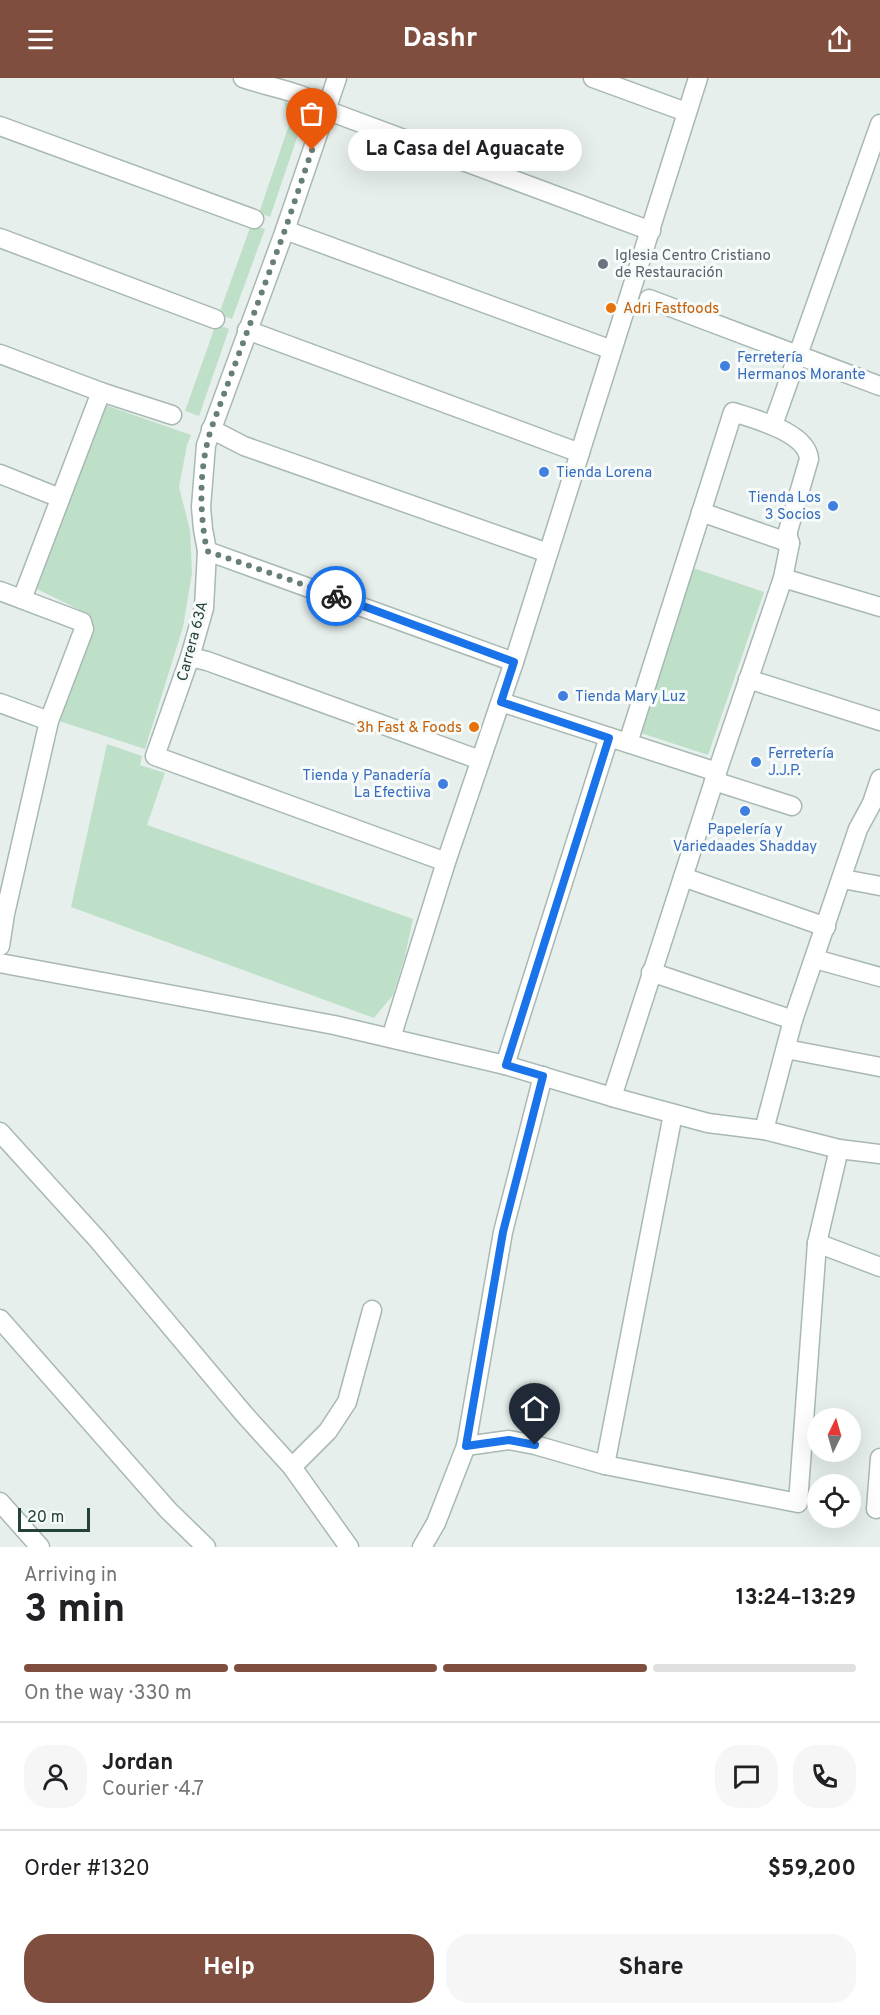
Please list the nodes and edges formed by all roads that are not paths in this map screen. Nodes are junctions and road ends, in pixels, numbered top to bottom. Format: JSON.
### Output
{"nodes":[{"id":1,"x":243,"y":78,"type":"edge"},
{"id":2,"x":338,"y":78,"type":"edge"},
{"id":3,"x":593,"y":78,"type":"edge"},
{"id":4,"x":698,"y":78,"type":"edge"},
{"id":5,"x":327,"y":109,"type":"junction"},
{"id":6,"x":686,"y":112,"type":"junction"},
{"id":7,"x":880,"y":124,"type":"edge"},
{"id":8,"x":0,"y":126,"type":"edge"},
{"id":9,"x":254,"y":219,"type":"dead end"},
{"id":10,"x":285,"y":230,"type":"junction"},
{"id":11,"x":651,"y":231,"type":"junction"},
{"id":12,"x":0,"y":238,"type":"edge"},
{"id":13,"x":649,"y":299,"type":"dead end"},
{"id":14,"x":215,"y":319,"type":"dead end"},
{"id":15,"x":247,"y":330,"type":"junction"},
{"id":16,"x":612,"y":350,"type":"junction"},
{"id":17,"x":0,"y":354,"type":"edge"},
{"id":18,"x":798,"y":355,"type":"junction"},
{"id":19,"x":880,"y":386,"type":"edge"},
{"id":20,"x":101,"y":392,"type":"junction"},
{"id":21,"x":172,"y":415,"type":"dead end"},
{"id":22,"x":773,"y":425,"type":"junction"},
{"id":23,"x":211,"y":429,"type":"junction"},
{"id":24,"x":580,"y":453,"type":"junction"},
{"id":25,"x":0,"y":474,"type":"edge"},
{"id":26,"x":60,"y":498,"type":"junction"},
{"id":27,"x":701,"y":512,"type":"junction"},
{"id":28,"x":790,"y":543,"type":"junction"},
{"id":29,"x":207,"y":551,"type":"junction"},
{"id":30,"x":548,"y":553,"type":"junction"},
{"id":31,"x":783,"y":578,"type":"junction"},
{"id":32,"x":0,"y":591,"type":"edge"},
{"id":33,"x":22,"y":599,"type":"junction"},
{"id":34,"x":880,"y":607,"type":"edge"},
{"id":35,"x":190,"y":657,"type":"junction"},
{"id":36,"x":514,"y":662,"type":"junction"},
{"id":37,"x":748,"y":679,"type":"junction"},
{"id":38,"x":501,"y":702,"type":"junction"},
{"id":39,"x":0,"y":703,"type":"edge"},
{"id":40,"x":49,"y":721,"type":"junction"},
{"id":41,"x":880,"y":721,"type":"edge"},
{"id":42,"x":609,"y":738,"type":"junction"},
{"id":43,"x":628,"y":743,"type":"junction"},
{"id":44,"x":480,"y":760,"type":"junction"},
{"id":45,"x":716,"y":776,"type":"junction"},
{"id":46,"x":880,"y":779,"type":"edge"},
{"id":47,"x":876,"y":804,"type":"edge"},
{"id":48,"x":792,"y":806,"type":"dead end"},
{"id":49,"x":446,"y":862,"type":"junction"},
{"id":50,"x":683,"y":877,"type":"junction"},
{"id":51,"x":843,"y":879,"type":"junction"},
{"id":52,"x":880,"y":886,"type":"edge"},
{"id":53,"x":2,"y":913,"type":"edge"},
{"id":54,"x":826,"y":927,"type":"junction"},
{"id":55,"x":0,"y":946,"type":"edge"},
{"id":56,"x":815,"y":959,"type":"junction"},
{"id":57,"x":0,"y":963,"type":"edge"},
{"id":58,"x":651,"y":972,"type":"junction"},
{"id":59,"x":880,"y":977,"type":"edge"},
{"id":60,"x":793,"y":1020,"type":"junction"},
{"id":61,"x":391,"y":1038,"type":"junction"},
{"id":62,"x":786,"y":1049,"type":"junction"},
{"id":63,"x":506,"y":1065,"type":"junction"},
{"id":64,"x":880,"y":1067,"type":"edge"},
{"id":65,"x":543,"y":1076,"type":"junction"},
{"id":66,"x":612,"y":1097,"type":"junction"},
{"id":67,"x":673,"y":1114,"type":"junction"},
{"id":68,"x":764,"y":1130,"type":"junction"},
{"id":69,"x":0,"y":1132,"type":"edge"},
{"id":70,"x":839,"y":1149,"type":"junction"},
{"id":71,"x":880,"y":1154,"type":"edge"},
{"id":72,"x":818,"y":1243,"type":"junction"},
{"id":73,"x":880,"y":1267,"type":"edge"},
{"id":74,"x":372,"y":1310,"type":"dead end"},
{"id":75,"x":0,"y":1319,"type":"edge"},
{"id":76,"x":466,"y":1446,"type":"junction"},
{"id":77,"x":880,"y":1458,"type":"edge"},
{"id":78,"x":605,"y":1465,"type":"junction"},
{"id":79,"x":292,"y":1467,"type":"junction"},
{"id":80,"x":0,"y":1502,"type":"edge"},
{"id":81,"x":876,"y":1509,"type":"dead end"},
{"id":82,"x":40,"y":1547,"type":"edge"},
{"id":83,"x":206,"y":1547,"type":"edge"},
{"id":84,"x":349,"y":1547,"type":"edge"},
{"id":85,"x":422,"y":1547,"type":"edge"}],
"edges":[{"from":1,"to":5,"type":"street"},
{"from":2,"to":5,"type":"street","name":"Carrera 63A"},
{"from":3,"to":6,"type":"street"},
{"from":4,"to":6,"type":"street"},
{"from":5,"to":10,"type":"street","name":"Carrera 63A"},
{"from":5,"to":11,"type":"street"},
{"from":6,"to":11,"type":"street"},
{"from":7,"to":18,"type":"street"},
{"from":8,"to":9,"type":"street"},
{"from":10,"to":15,"type":"street","name":"Carrera 63A"},
{"from":10,"to":16,"type":"street"},
{"from":11,"to":16,"type":"street"},
{"from":12,"to":14,"type":"street"},
{"from":13,"to":18,"type":"street"},
{"from":15,"to":23,"type":"street","name":"Carrera 63A"},
{"from":15,"to":24,"type":"street"},
{"from":16,"to":24,"type":"street"},
{"from":17,"to":20,"type":"street"},
{"from":18,"to":19,"type":"street"},
{"from":18,"to":22,"type":"street"},
{"from":20,"to":21,"type":"street"},
{"from":20,"to":26,"type":"street"},
{"from":22,"to":27,"type":"street"},
{"from":22,"to":28,"type":"street"},
{"from":23,"to":29,"type":"street","name":"Carrera 63A"},
{"from":23,"to":30,"type":"street"},
{"from":24,"to":30,"type":"street"},
{"from":25,"to":26,"type":"street"},
{"from":26,"to":33,"type":"street"},
{"from":27,"to":28,"type":"street"},
{"from":27,"to":43,"type":"street"},
{"from":28,"to":31,"type":"street"},
{"from":29,"to":35,"type":"street","name":"Carrera 63A"},
{"from":29,"to":36,"type":"street"},
{"from":30,"to":36,"type":"street"},
{"from":31,"to":34,"type":"street"},
{"from":31,"to":37,"type":"street"},
{"from":32,"to":33,"type":"street"},
{"from":33,"to":40,"type":"street"},
{"from":35,"to":44,"type":"street"},
{"from":35,"to":49,"type":"street","name":"Carrera 63A"},
{"from":36,"to":38,"type":"street"},
{"from":37,"to":41,"type":"street"},
{"from":37,"to":45,"type":"street"},
{"from":38,"to":42,"type":"street"},
{"from":38,"to":44,"type":"street"},
{"from":39,"to":40,"type":"street"},
{"from":40,"to":53,"type":"street"},
{"from":42,"to":43,"type":"street"},
{"from":42,"to":63,"type":"street"},
{"from":43,"to":45,"type":"street"},
{"from":44,"to":49,"type":"street"},
{"from":45,"to":48,"type":"street"},
{"from":45,"to":50,"type":"street"},
{"from":46,"to":47,"type":"street"},
{"from":47,"to":51,"type":"street"},
{"from":49,"to":61,"type":"street"},
{"from":50,"to":54,"type":"street"},
{"from":50,"to":58,"type":"street"},
{"from":51,"to":52,"type":"street"},
{"from":51,"to":54,"type":"street"},
{"from":53,"to":55,"type":"street"},
{"from":54,"to":56,"type":"street"},
{"from":56,"to":59,"type":"street"},
{"from":56,"to":60,"type":"street"},
{"from":57,"to":61,"type":"street"},
{"from":58,"to":60,"type":"street"},
{"from":58,"to":66,"type":"street"},
{"from":60,"to":62,"type":"street"},
{"from":61,"to":63,"type":"street"},
{"from":62,"to":64,"type":"street"},
{"from":62,"to":68,"type":"street"},
{"from":63,"to":65,"type":"street"},
{"from":65,"to":66,"type":"street"},
{"from":65,"to":76,"type":"street"},
{"from":66,"to":67,"type":"street"},
{"from":67,"to":68,"type":"street"},
{"from":67,"to":78,"type":"street"},
{"from":68,"to":70,"type":"street"},
{"from":69,"to":79,"type":"street"},
{"from":70,"to":71,"type":"street"},
{"from":70,"to":72,"type":"street"},
{"from":72,"to":73,"type":"street"},
{"from":72,"to":78,"type":"street"},
{"from":74,"to":79,"type":"street"},
{"from":75,"to":83,"type":"street"},
{"from":76,"to":78,"type":"street"},
{"from":76,"to":85,"type":"street"},
{"from":77,"to":81,"type":"street"},
{"from":79,"to":84,"type":"street"},
{"from":80,"to":82,"type":"street"}]}
